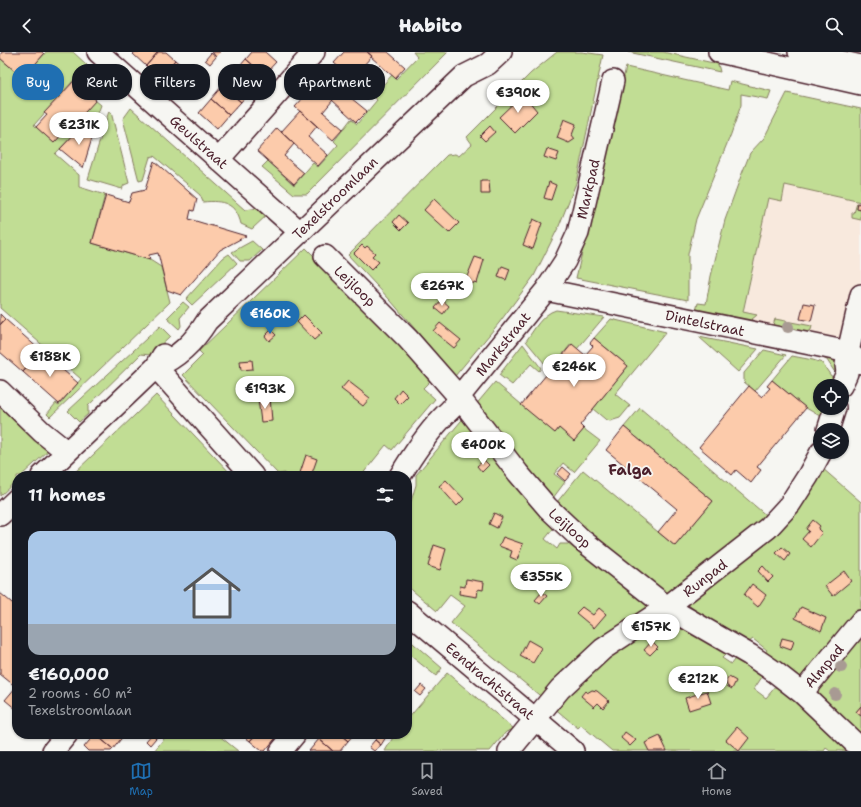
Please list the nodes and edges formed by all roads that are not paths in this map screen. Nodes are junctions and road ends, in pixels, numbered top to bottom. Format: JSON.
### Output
{"nodes":[{"id":1,"x":98,"y":52,"type":"edge"},
{"id":2,"x":314,"y":52,"type":"edge"},
{"id":3,"x":477,"y":52,"type":"edge"},
{"id":4,"x":501,"y":52,"type":"edge"},
{"id":5,"x":719,"y":52,"type":"edge"},
{"id":6,"x":799,"y":52,"type":"edge"},
{"id":7,"x":861,"y":66,"type":"edge"},
{"id":8,"x":464,"y":76,"type":"junction"},
{"id":9,"x":613,"y":81,"type":"dead end"},
{"id":10,"x":861,"y":84,"type":"edge"},
{"id":11,"x":218,"y":159,"type":"junction"},
{"id":12,"x":300,"y":232,"type":"junction"},
{"id":13,"x":325,"y":256,"type":"dead end"},
{"id":14,"x":546,"y":290,"type":"junction"},
{"id":15,"x":861,"y":295,"type":"edge"},
{"id":16,"x":851,"y":360,"type":"edge"},
{"id":17,"x":156,"y":368,"type":"junction"},
{"id":18,"x":844,"y":379,"type":"edge"},
{"id":19,"x":0,"y":391,"type":"edge"},
{"id":20,"x":459,"y":397,"type":"junction"},
{"id":21,"x":67,"y":452,"type":"junction"},
{"id":22,"x":816,"y":459,"type":"edge"},
{"id":23,"x":47,"y":471,"type":"edge"},
{"id":24,"x":249,"y":471,"type":"edge"},
{"id":25,"x":403,"y":471,"type":"edge"},
{"id":26,"x":12,"y":504,"type":"edge"},
{"id":27,"x":0,"y":515,"type":"edge"},
{"id":28,"x":668,"y":607,"type":"junction"},
{"id":29,"x":412,"y":615,"type":"edge"},
{"id":30,"x":861,"y":621,"type":"edge"},
{"id":31,"x":802,"y":693,"type":"junction"},
{"id":32,"x":535,"y":719,"type":"junction"},
{"id":33,"x":63,"y":739,"type":"edge"},
{"id":34,"x":291,"y":739,"type":"edge"},
{"id":35,"x":861,"y":749,"type":"edge"},
{"id":36,"x":53,"y":751,"type":"edge"},
{"id":37,"x":281,"y":751,"type":"edge"},
{"id":38,"x":509,"y":751,"type":"edge"},
{"id":39,"x":573,"y":751,"type":"edge"}],
"edges":[{"from":1,"to":11,"type":"street","name":"Geulstraat"},
{"from":2,"to":11,"type":"street"},
{"from":3,"to":8,"type":"street","name":"Texelstroomlaan"},
{"from":4,"to":8,"type":"street","name":"Texelstroomlaan"},
{"from":5,"to":10,"type":"street"},
{"from":6,"to":7,"type":"street"},
{"from":8,"to":12,"type":"street","name":"Texelstroomlaan"},
{"from":9,"to":14,"type":"street","name":"Markpad"},
{"from":11,"to":12,"type":"street","name":"Geulstraat"},
{"from":12,"to":17,"type":"street","name":"Texelstroomlaan"},
{"from":13,"to":20,"type":"street","name":"Leijloop"},
{"from":14,"to":16,"type":"street","name":"Dintelstraat"},
{"from":14,"to":20,"type":"street","name":"Markstraat"},
{"from":15,"to":16,"type":"street"},
{"from":16,"to":18,"type":"street"},
{"from":17,"to":21,"type":"street","name":"Texelstroomlaan"},
{"from":17,"to":24,"type":"street"},
{"from":19,"to":21,"type":"street"},
{"from":20,"to":25,"type":"street","name":"Markstraat"},
{"from":20,"to":28,"type":"street","name":"Leijloop"},
{"from":21,"to":23,"type":"street","name":"Texelstroomlaan"},
{"from":22,"to":28,"type":"street","name":"Runpad"},
{"from":26,"to":27,"type":"street"},
{"from":28,"to":31,"type":"street","name":"Leijloop"},
{"from":28,"to":32,"type":"street","name":"Runpad"},
{"from":29,"to":32,"type":"street","name":"Eendrachtstraat"},
{"from":30,"to":31,"type":"street","name":"Almpad"},
{"from":31,"to":35,"type":"street","name":"Leijloop"},
{"from":32,"to":38,"type":"street","name":"Runpad"},
{"from":32,"to":39,"type":"street","name":"Eendrachtstraat"},
{"from":33,"to":36,"type":"street"},
{"from":34,"to":37,"type":"street"}]}
